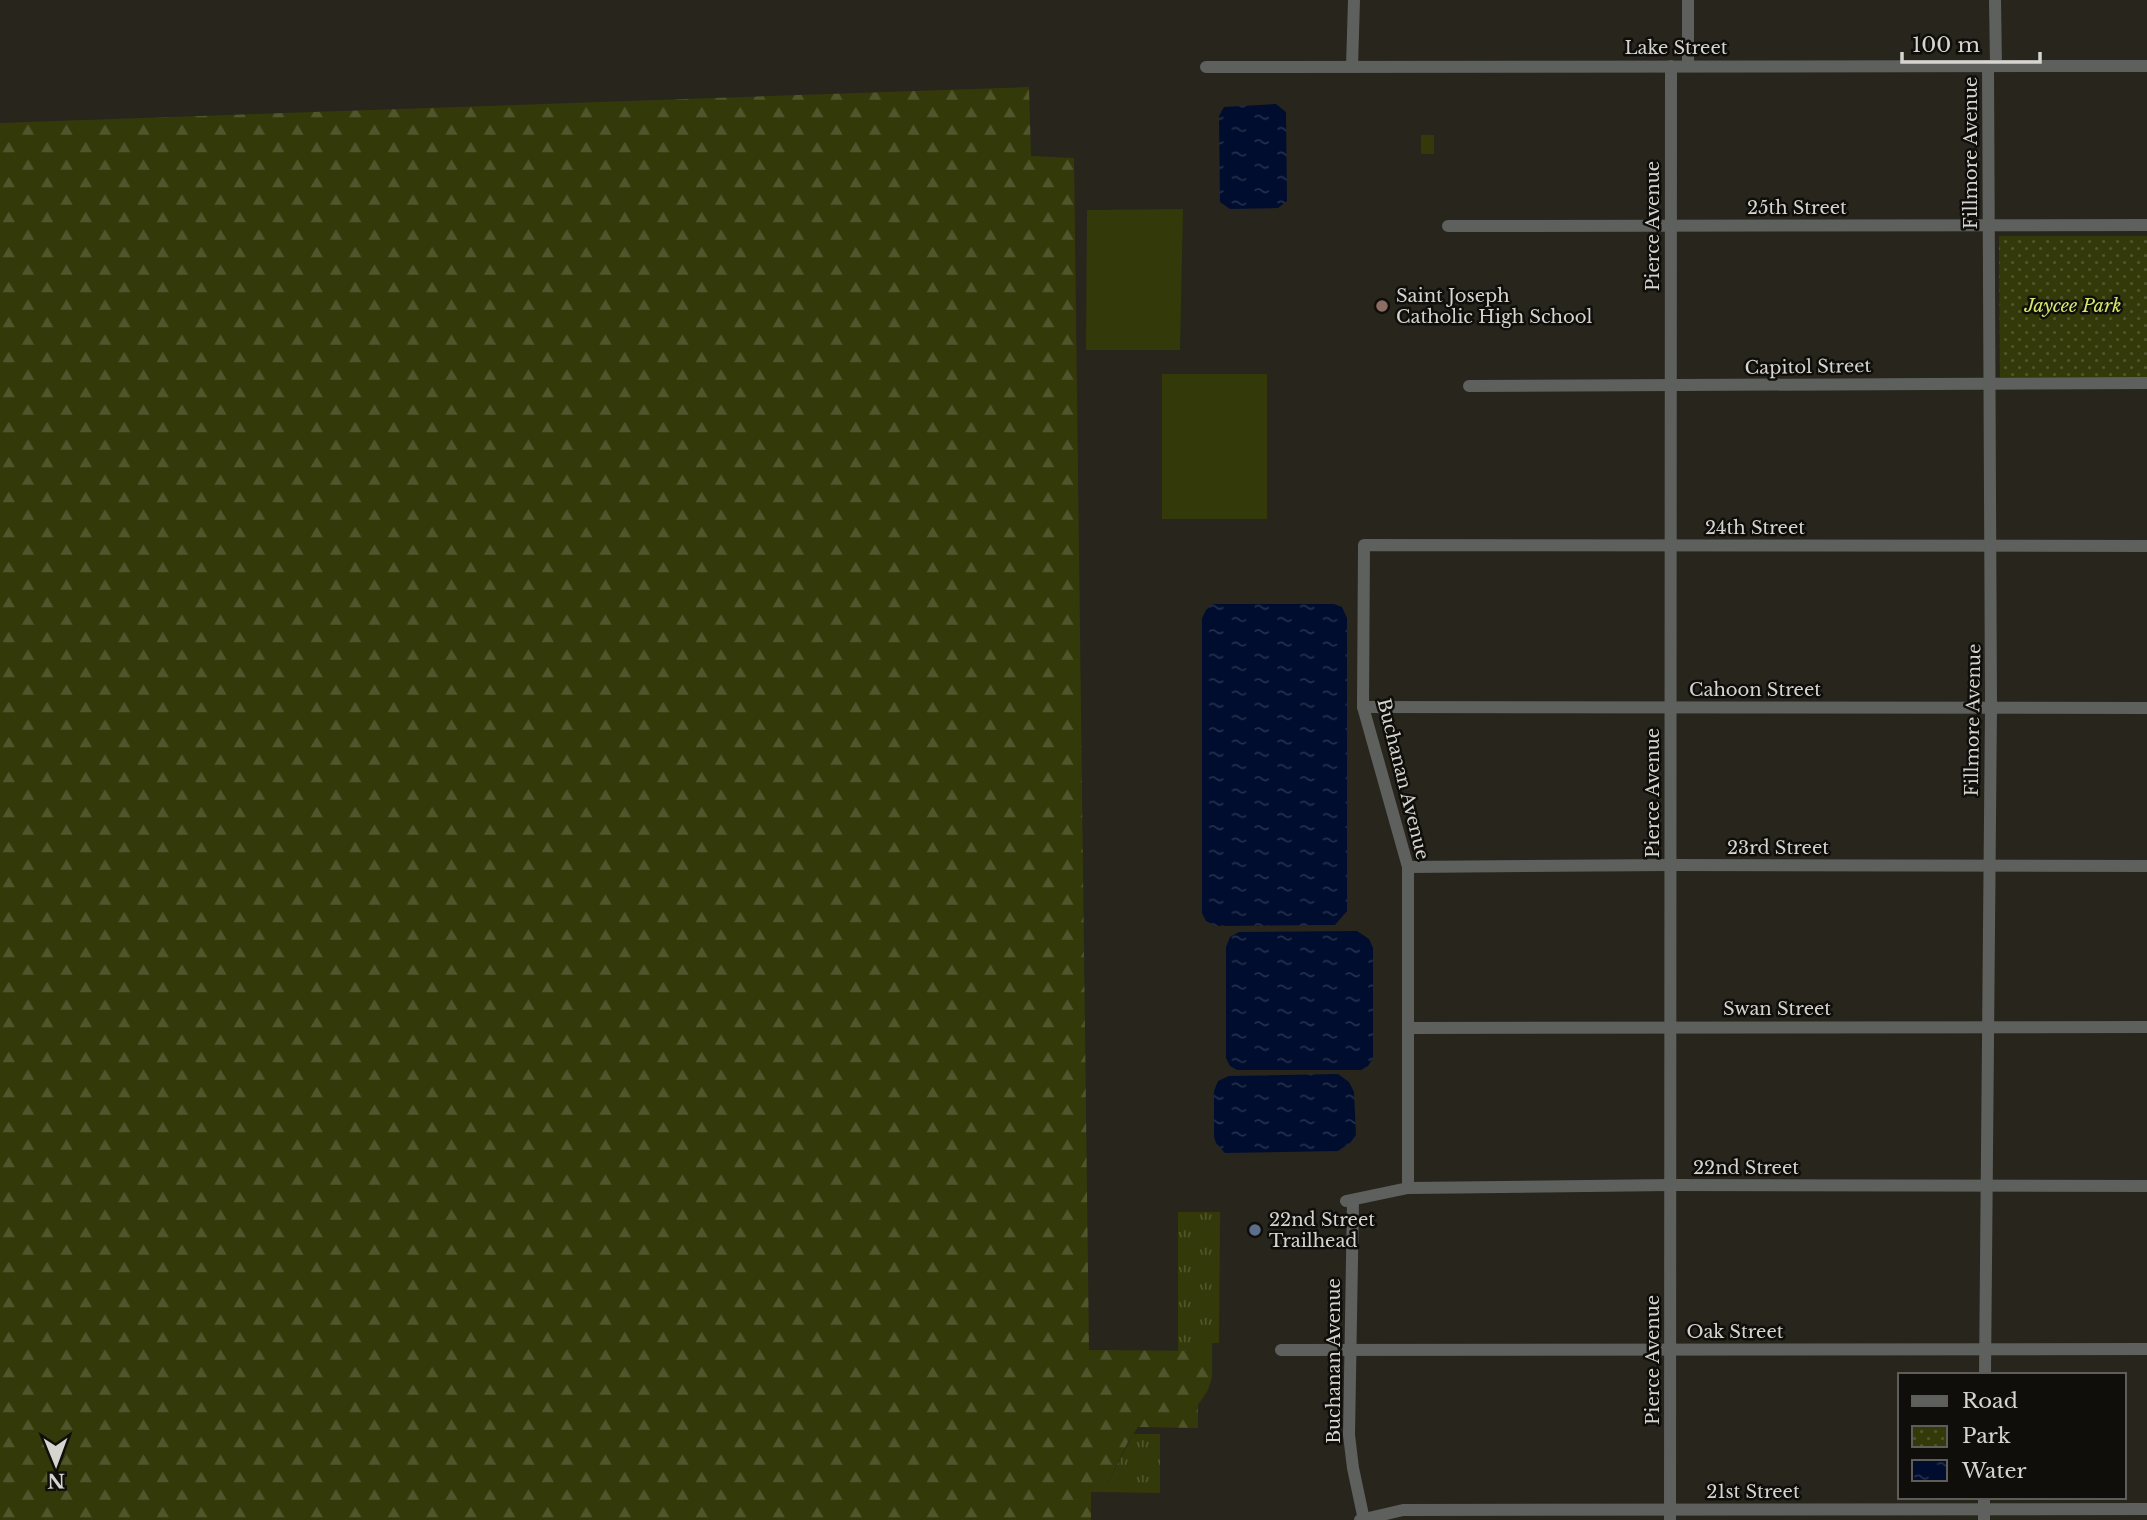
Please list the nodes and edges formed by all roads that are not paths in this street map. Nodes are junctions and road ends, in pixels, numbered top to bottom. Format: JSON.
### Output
{"nodes":[{"id":1,"x":1354,"y":0,"type":"edge"},
{"id":2,"x":1688,"y":0,"type":"edge"},
{"id":3,"x":1995,"y":0,"type":"edge"},
{"id":4,"x":1671,"y":66,"type":"junction"},
{"id":5,"x":1688,"y":66,"type":"junction"},
{"id":6,"x":1992,"y":66,"type":"junction"},
{"id":7,"x":2147,"y":66,"type":"edge"},
{"id":8,"x":1206,"y":67,"type":"dead end"},
{"id":9,"x":1352,"y":67,"type":"junction"},
{"id":10,"x":1989,"y":225,"type":"junction"},
{"id":11,"x":2147,"y":225,"type":"edge"},
{"id":12,"x":1448,"y":226,"type":"dead end"},
{"id":13,"x":1671,"y":226,"type":"junction"},
{"id":14,"x":1990,"y":383,"type":"junction"},
{"id":15,"x":2147,"y":383,"type":"edge"},
{"id":16,"x":1469,"y":386,"type":"dead end"},
{"id":17,"x":1671,"y":386,"type":"junction"},
{"id":18,"x":1364,"y":545,"type":"joint"},
{"id":19,"x":1671,"y":545,"type":"junction"},
{"id":20,"x":1992,"y":546,"type":"junction"},
{"id":21,"x":2147,"y":546,"type":"edge"},
{"id":22,"x":1363,"y":707,"type":"junction"},
{"id":23,"x":1671,"y":707,"type":"junction"},
{"id":24,"x":1991,"y":707,"type":"junction"},
{"id":25,"x":2147,"y":708,"type":"edge"},
{"id":26,"x":1671,"y":865,"type":"junction"},
{"id":27,"x":1989,"y":865,"type":"junction"},
{"id":28,"x":2147,"y":866,"type":"edge"},
{"id":29,"x":1408,"y":867,"type":"junction"},
{"id":30,"x":1671,"y":1026,"type":"junction"},
{"id":31,"x":1988,"y":1027,"type":"junction"},
{"id":32,"x":2147,"y":1027,"type":"edge"},
{"id":33,"x":1408,"y":1028,"type":"junction"},
{"id":34,"x":1671,"y":1185,"type":"junction"},
{"id":35,"x":1986,"y":1186,"type":"junction"},
{"id":36,"x":2147,"y":1186,"type":"edge"},
{"id":37,"x":1408,"y":1188,"type":"junction"},
{"id":38,"x":1349,"y":1201,"type":"joint"},
{"id":39,"x":1671,"y":1349,"type":"junction"},
{"id":40,"x":1986,"y":1349,"type":"junction"},
{"id":41,"x":2147,"y":1349,"type":"edge"},
{"id":42,"x":1281,"y":1350,"type":"dead end"},
{"id":43,"x":1350,"y":1350,"type":"junction"},
{"id":44,"x":1985,"y":1373,"type":"edge"},
{"id":45,"x":1984,"y":1509,"type":"edge"},
{"id":46,"x":2147,"y":1509,"type":"edge"},
{"id":47,"x":1670,"y":1515,"type":"edge"},
{"id":48,"x":1363,"y":1520,"type":"edge"}],
"edges":[{"from":1,"to":9,"type":"street"},
{"from":2,"to":5,"type":"street"},
{"from":3,"to":6,"type":"street","name":"Fillmore Avenue"},
{"from":4,"to":5,"type":"street","name":"Lake Street"},
{"from":4,"to":9,"type":"street","name":"Lake Street"},
{"from":4,"to":13,"type":"street","name":"Pierce Avenue"},
{"from":5,"to":6,"type":"street","name":"Lake Street"},
{"from":6,"to":7,"type":"street","name":"Lake Street"},
{"from":6,"to":10,"type":"street","name":"Fillmore Avenue"},
{"from":8,"to":9,"type":"street","name":"Lake Street"},
{"from":10,"to":11,"type":"street","name":"25th Street"},
{"from":10,"to":13,"type":"street","name":"25th Street"},
{"from":10,"to":14,"type":"street","name":"Fillmore Avenue"},
{"from":12,"to":13,"type":"street","name":"25th Street"},
{"from":13,"to":17,"type":"street","name":"Pierce Avenue"},
{"from":14,"to":15,"type":"street","name":"Capitol Street"},
{"from":14,"to":17,"type":"street","name":"Capitol Street"},
{"from":14,"to":20,"type":"street","name":"Fillmore Avenue"},
{"from":16,"to":17,"type":"street","name":"Capitol Street"},
{"from":17,"to":19,"type":"street","name":"Pierce Avenue"},
{"from":18,"to":19,"type":"street","name":"24th Street"},
{"from":18,"to":22,"type":"street","name":"Buchanan Avenue"},
{"from":19,"to":20,"type":"street","name":"24th Street"},
{"from":19,"to":23,"type":"street","name":"Pierce Avenue"},
{"from":20,"to":21,"type":"street","name":"24th Street"},
{"from":20,"to":24,"type":"street","name":"Fillmore Avenue"},
{"from":22,"to":23,"type":"street","name":"Cahoon Street"},
{"from":22,"to":29,"type":"street","name":"Buchanan Avenue"},
{"from":23,"to":24,"type":"street","name":"Cahoon Street"},
{"from":23,"to":26,"type":"street","name":"Pierce Avenue"},
{"from":24,"to":25,"type":"street","name":"Cahoon Street"},
{"from":24,"to":27,"type":"street","name":"Fillmore Avenue"},
{"from":26,"to":27,"type":"street","name":"23rd Street"},
{"from":26,"to":29,"type":"street","name":"23rd Street"},
{"from":26,"to":30,"type":"street","name":"Pierce Avenue"},
{"from":27,"to":28,"type":"street","name":"23rd Street"},
{"from":27,"to":31,"type":"street","name":"Fillmore Avenue"},
{"from":29,"to":33,"type":"street","name":"Buchanan Avenue"},
{"from":30,"to":31,"type":"street","name":"Swan Street"},
{"from":30,"to":33,"type":"street","name":"Swan Street"},
{"from":30,"to":34,"type":"street","name":"Pierce Avenue"},
{"from":31,"to":32,"type":"street","name":"Swan Street"},
{"from":31,"to":35,"type":"street","name":"Fillmore Avenue"},
{"from":33,"to":37,"type":"street","name":"Buchanan Avenue"},
{"from":34,"to":35,"type":"street","name":"22nd Street"},
{"from":34,"to":37,"type":"street","name":"22nd Street"},
{"from":34,"to":39,"type":"street","name":"Pierce Avenue"},
{"from":35,"to":36,"type":"street","name":"22nd Street"},
{"from":35,"to":40,"type":"street","name":"Fillmore Avenue"},
{"from":37,"to":38,"type":"street","name":"22nd Street"},
{"from":38,"to":43,"type":"street","name":"Buchanan Avenue"},
{"from":39,"to":40,"type":"street","name":"Oak Street"},
{"from":39,"to":43,"type":"street","name":"Oak Street"},
{"from":39,"to":47,"type":"street","name":"Pierce Avenue"},
{"from":40,"to":41,"type":"street","name":"Oak Street"},
{"from":40,"to":44,"type":"street","name":"Fillmore Avenue"},
{"from":42,"to":43,"type":"street","name":"Oak Street"},
{"from":43,"to":48,"type":"street","name":"Buchanan Avenue"},
{"from":45,"to":46,"type":"street","name":"21st Street"},
{"from":45,"to":47,"type":"street","name":"21st Street"},
{"from":47,"to":48,"type":"street","name":"21st Street"}]}
